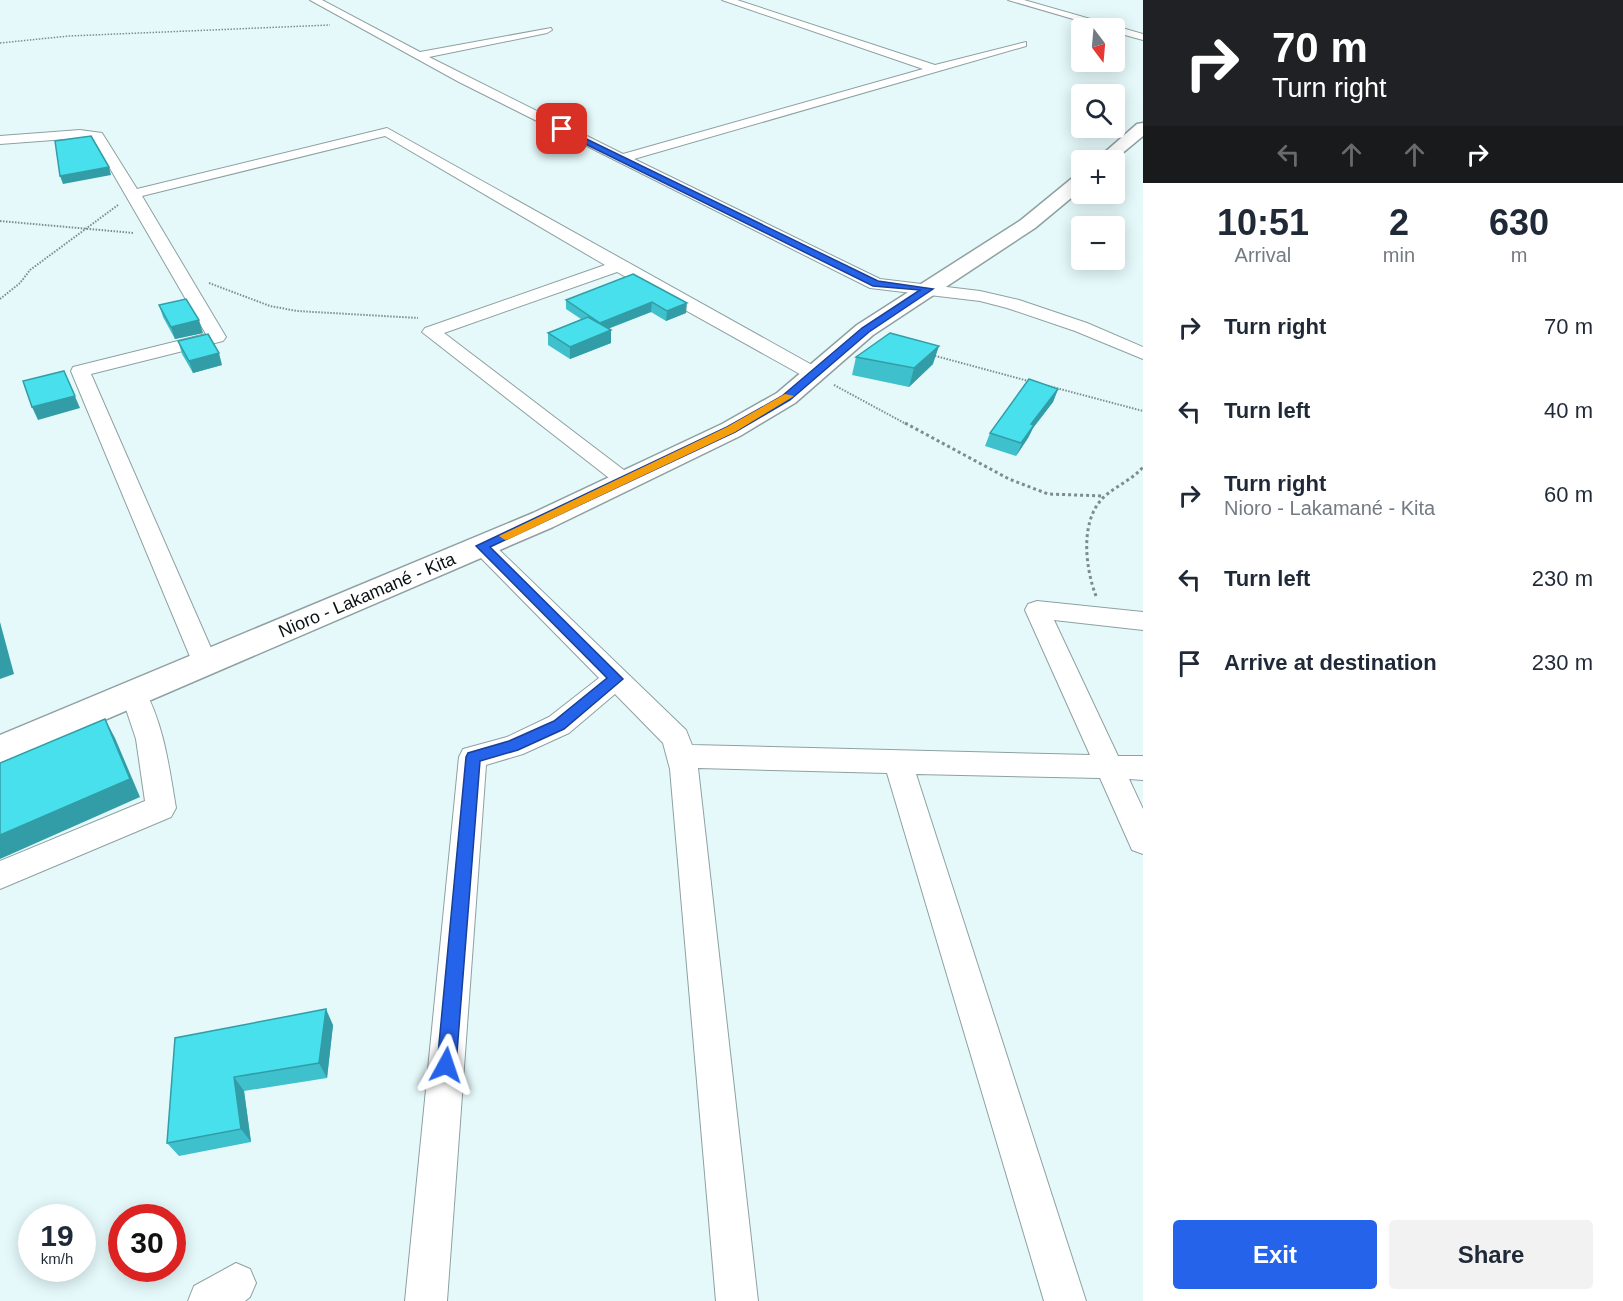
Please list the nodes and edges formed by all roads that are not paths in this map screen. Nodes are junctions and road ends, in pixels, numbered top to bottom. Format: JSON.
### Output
{"nodes":[{"id":1,"x":315,"y":0,"type":"edge"},
{"id":2,"x":727,"y":0,"type":"edge"},
{"id":3,"x":1013,"y":0,"type":"edge"},
{"id":4,"x":1076,"y":18,"type":"edge"},
{"id":5,"x":547,"y":30,"type":"dead end"},
{"id":6,"x":1125,"y":32,"type":"edge"},
{"id":7,"x":1143,"y":37,"type":"edge"},
{"id":8,"x":1022,"y":44,"type":"dead end"},
{"id":9,"x":419,"y":56,"type":"junction"},
{"id":10,"x":934,"y":69,"type":"junction"},
{"id":11,"x":1143,"y":128,"type":"edge"},
{"id":12,"x":0,"y":140,"type":"edge"},
{"id":13,"x":1116,"y":150,"type":"edge"},
{"id":14,"x":621,"y":159,"type":"junction"},
{"id":15,"x":1071,"y":188,"type":"edge"},
{"id":16,"x":133,"y":194,"type":"junction"},
{"id":17,"x":617,"y":266,"type":"junction"},
{"id":18,"x":928,"y":289,"type":"junction"},
{"id":19,"x":1143,"y":354,"type":"edge"},
{"id":20,"x":814,"y":374,"type":"junction"},
{"id":21,"x":626,"y":480,"type":"junction"},
{"id":22,"x":482,"y":546,"type":"junction"},
{"id":23,"x":1143,"y":621,"type":"edge"},
{"id":24,"x":205,"y":664,"type":"junction"},
{"id":25,"x":616,"y":679,"type":"junction"},
{"id":26,"x":134,"y":694,"type":"junction"},
{"id":27,"x":0,"y":750,"type":"edge"},
{"id":28,"x":681,"y":756,"type":"junction"},
{"id":29,"x":898,"y":762,"type":"junction"},
{"id":30,"x":1109,"y":768,"type":"junction"},
{"id":31,"x":1143,"y":768,"type":"edge"},
{"id":32,"x":1143,"y":841,"type":"edge"},
{"id":33,"x":0,"y":875,"type":"edge"},
{"id":34,"x":426,"y":1301,"type":"edge"},
{"id":35,"x":737,"y":1301,"type":"edge"},
{"id":36,"x":1065,"y":1301,"type":"edge"}],
"edges":[{"from":1,"to":9,"type":"street"},
{"from":2,"to":10,"type":"street"},
{"from":3,"to":4,"type":"street"},
{"from":5,"to":9,"type":"street"},
{"from":6,"to":7,"type":"street"},
{"from":8,"to":10,"type":"street"},
{"from":9,"to":14,"type":"street"},
{"from":10,"to":14,"type":"street"},
{"from":11,"to":13,"type":"main road"},
{"from":12,"to":16,"type":"street"},
{"from":14,"to":18,"type":"street"},
{"from":15,"to":18,"type":"main road","name":"Nioro - Lakamané - Kita"},
{"from":16,"to":17,"type":"street"},
{"from":16,"to":24,"type":"street"},
{"from":17,"to":20,"type":"street"},
{"from":17,"to":21,"type":"street"},
{"from":18,"to":19,"type":"street"},
{"from":18,"to":20,"type":"main road","name":"Nioro - Lakamané - Kita"},
{"from":20,"to":21,"type":"main road","name":"Nioro - Lakamané - Kita"},
{"from":21,"to":22,"type":"main road","name":"Nioro - Lakamané - Kita"},
{"from":22,"to":24,"type":"main road","name":"Nioro - Lakamané - Kita"},
{"from":22,"to":25,"type":"street"},
{"from":23,"to":30,"type":"street"},
{"from":24,"to":26,"type":"main road","name":"Nioro - Lakamané - Kita"},
{"from":25,"to":28,"type":"street"},
{"from":25,"to":34,"type":"street"},
{"from":26,"to":27,"type":"main road","name":"Nioro - Lakamané - Kita"},
{"from":26,"to":33,"type":"street"},
{"from":28,"to":29,"type":"street"},
{"from":28,"to":35,"type":"street"},
{"from":29,"to":30,"type":"street"},
{"from":29,"to":36,"type":"street"},
{"from":30,"to":31,"type":"street"},
{"from":30,"to":32,"type":"street"}]}
